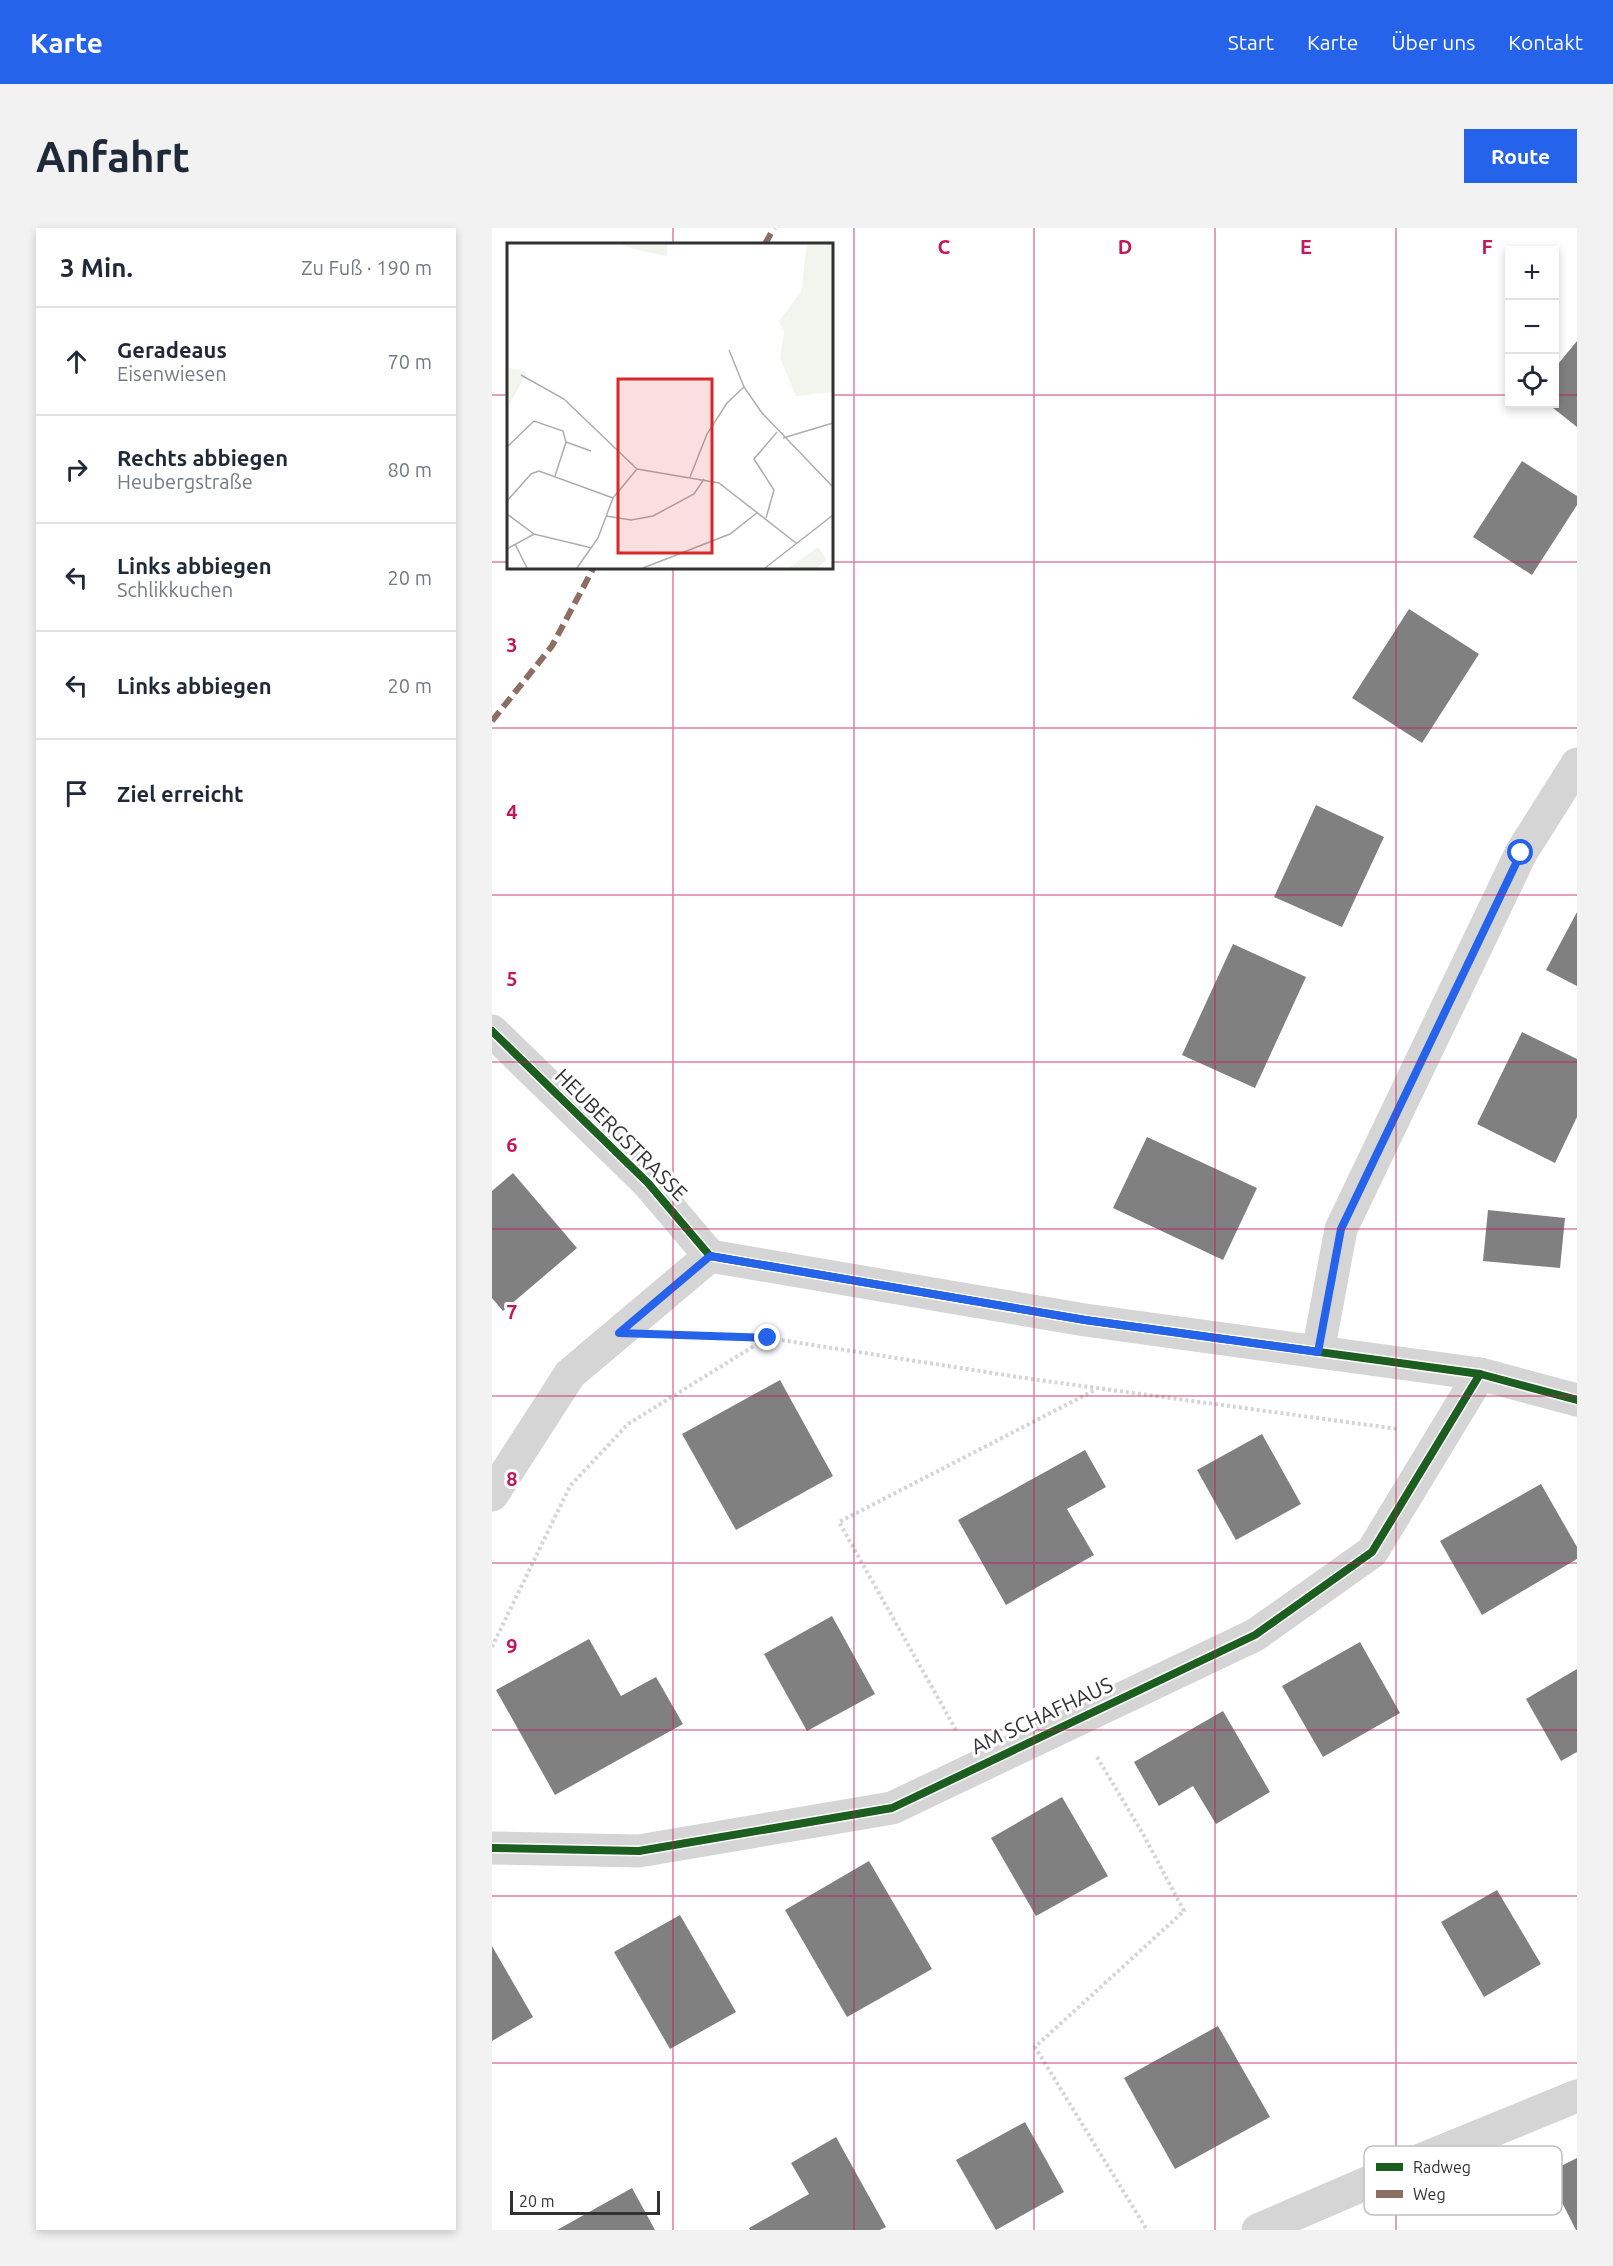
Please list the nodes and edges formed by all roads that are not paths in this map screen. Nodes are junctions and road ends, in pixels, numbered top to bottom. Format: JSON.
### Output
{"nodes":[{"id":1,"x":1577,"y":764,"type":"edge"},
{"id":2,"x":492,"y":1031,"type":"edge"},
{"id":3,"x":710,"y":1256,"type":"junction"},
{"id":4,"x":1318,"y":1352,"type":"junction"},
{"id":5,"x":1480,"y":1374,"type":"junction"},
{"id":6,"x":1577,"y":1401,"type":"edge"},
{"id":7,"x":492,"y":1495,"type":"edge"},
{"id":8,"x":492,"y":1848,"type":"edge"},
{"id":9,"x":1577,"y":2096,"type":"edge"},
{"id":10,"x":1455,"y":2146,"type":"edge"},
{"id":11,"x":1364,"y":2184,"type":"edge"},
{"id":12,"x":1258,"y":2230,"type":"edge"}],
"edges":[{"from":1,"to":4,"type":"street"},
{"from":2,"to":3,"type":"street","name":"HEUBERGSTRASSE"},
{"from":3,"to":4,"type":"street"},
{"from":3,"to":7,"type":"street"},
{"from":4,"to":5,"type":"street"},
{"from":5,"to":6,"type":"street"},
{"from":5,"to":8,"type":"street","name":"AM SCHAFHAUS"},
{"from":9,"to":10,"type":"street"},
{"from":11,"to":12,"type":"street"}]}
